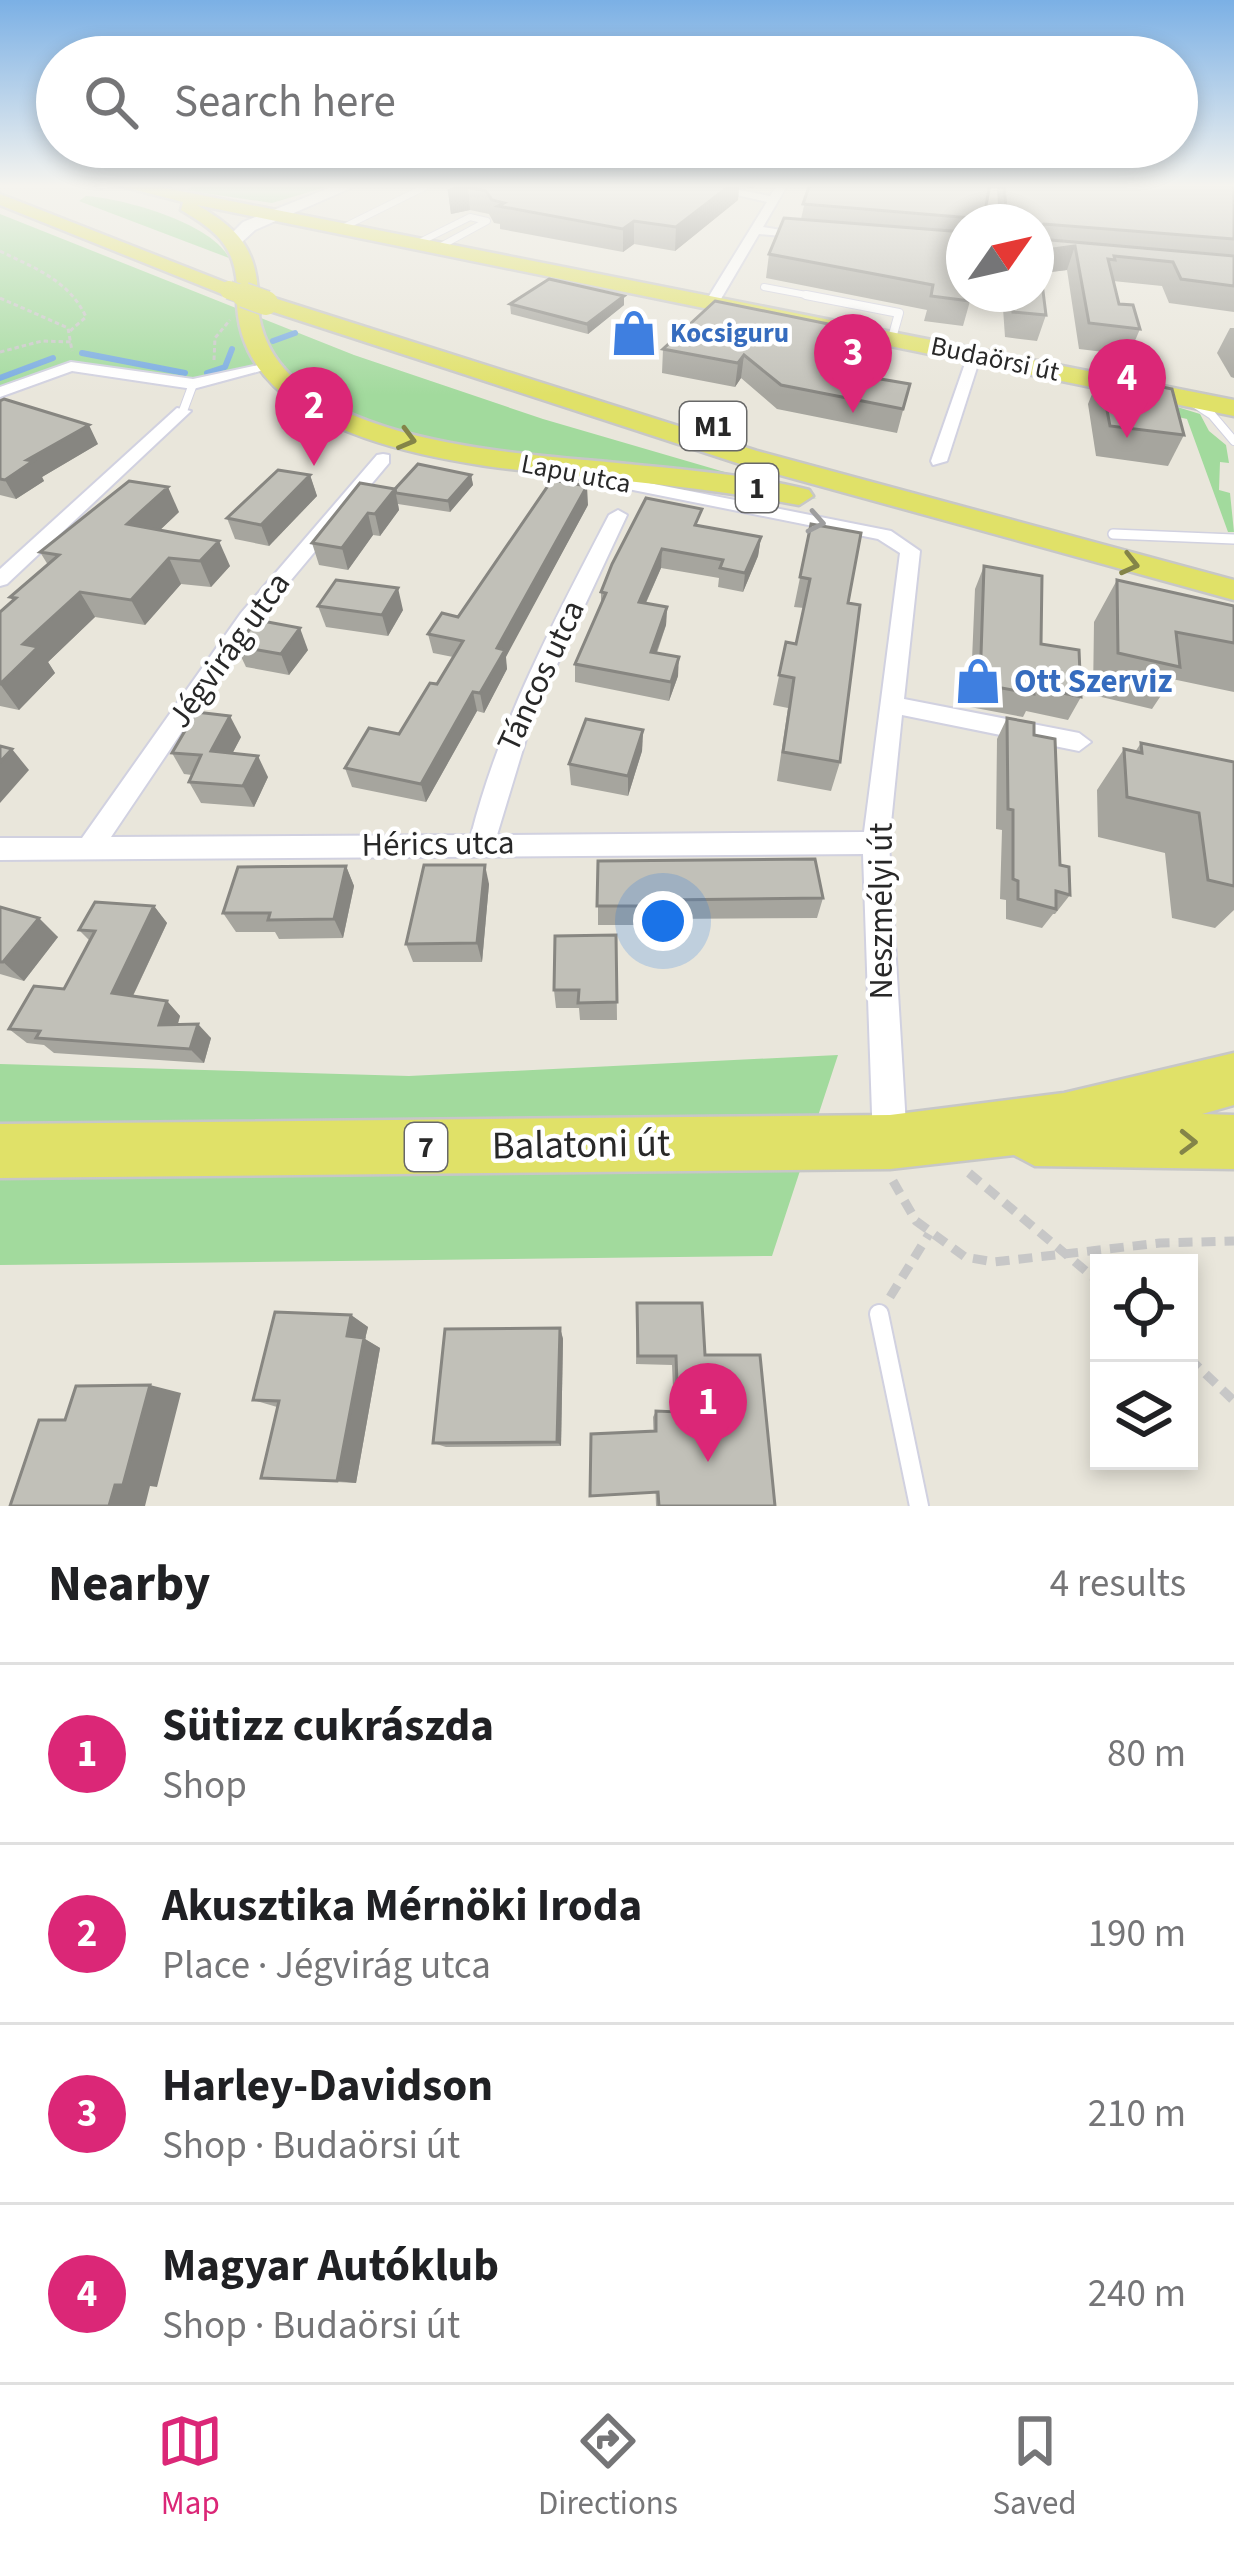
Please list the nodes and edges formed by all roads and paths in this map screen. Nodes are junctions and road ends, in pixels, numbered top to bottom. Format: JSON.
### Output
{"nodes":[{"id":1,"x":7,"y":254,"type":"edge"},
{"id":2,"x":157,"y":254,"type":"edge"},
{"id":3,"x":171,"y":254,"type":"edge"},
{"id":4,"x":244,"y":254,"type":"edge"},
{"id":5,"x":481,"y":254,"type":"edge"},
{"id":6,"x":740,"y":254,"type":"edge"},
{"id":7,"x":230,"y":280,"type":"junction"},
{"id":8,"x":764,"y":287,"type":"dead end"},
{"id":9,"x":265,"y":292,"type":"junction"},
{"id":10,"x":0,"y":298,"type":"edge"},
{"id":11,"x":712,"y":301,"type":"junction"},
{"id":12,"x":72,"y":337,"type":"junction"},
{"id":13,"x":892,"y":338,"type":"junction"},
{"id":14,"x":0,"y":352,"type":"edge"},
{"id":15,"x":974,"y":355,"type":"junction"},
{"id":16,"x":268,"y":367,"type":"junction"},
{"id":17,"x":193,"y":384,"type":"junction"},
{"id":18,"x":0,"y":392,"type":"edge"},
{"id":19,"x":1187,"y":398,"type":"junction"},
{"id":20,"x":1234,"y":408,"type":"edge"},
{"id":21,"x":183,"y":411,"type":"joint"},
{"id":22,"x":1234,"y":441,"type":"edge"},
{"id":23,"x":383,"y":459,"type":"dead end"},
{"id":24,"x":939,"y":461,"type":"dead end"},
{"id":25,"x":537,"y":465,"type":"junction"},
{"id":26,"x":618,"y":515,"type":"dead end"},
{"id":27,"x":976,"y":525,"type":"junction"},
{"id":28,"x":1113,"y":533,"type":"junction"},
{"id":29,"x":1234,"y":539,"type":"edge"},
{"id":30,"x":901,"y":543,"type":"joint"},
{"id":31,"x":1234,"y":562,"type":"edge"},
{"id":32,"x":0,"y":580,"type":"edge"},
{"id":33,"x":1234,"y":590,"type":"edge"},
{"id":34,"x":894,"y":705,"type":"junction"},
{"id":35,"x":1079,"y":742,"type":"dead end"},
{"id":36,"x":482,"y":843,"type":"junction"},
{"id":37,"x":876,"y":843,"type":"junction"},
{"id":38,"x":0,"y":849,"type":"edge"},
{"id":39,"x":88,"y":850,"type":"junction"},
{"id":40,"x":1234,"y":1079,"type":"edge"},
{"id":41,"x":890,"y":1142,"type":"junction"},
{"id":42,"x":1234,"y":1142,"type":"edge"},
{"id":43,"x":0,"y":1151,"type":"edge"},
{"id":44,"x":957,"y":1155,"type":"junction"},
{"id":45,"x":929,"y":1234,"type":"junction"},
{"id":46,"x":1234,"y":1240,"type":"edge"},
{"id":47,"x":1066,"y":1254,"type":"junction"},
{"id":48,"x":1090,"y":1274,"type":"edge"},
{"id":49,"x":879,"y":1314,"type":"joint"},
{"id":50,"x":1193,"y":1362,"type":"edge"},
{"id":51,"x":1234,"y":1400,"type":"edge"},
{"id":52,"x":919,"y":1506,"type":"edge"}],
"edges":[{"from":1,"to":12,"type":"path"},
{"from":2,"to":7,"type":"main road","number":"M1"},
{"from":3,"to":7,"type":"main road","number":"M1"},
{"from":4,"to":16,"type":"main road"},
{"from":5,"to":11,"type":"main road","name":"Budaörsi út"},
{"from":6,"to":11,"type":"street"},
{"from":7,"to":9,"type":"main road","number":"M1","bridge":true},
{"from":8,"to":13,"type":"lane"},
{"from":9,"to":27,"type":"main road","number":"M1"},
{"from":9,"to":28,"type":"main road","number":"M1"},
{"from":10,"to":12,"type":"path"},
{"from":11,"to":13,"type":"main road","name":"Budaörsi út"},
{"from":12,"to":14,"type":"path"},
{"from":13,"to":15,"type":"main road","name":"Budaörsi út"},
{"from":15,"to":19,"type":"main road","name":"Budaörsi út"},
{"from":15,"to":24,"type":"street"},
{"from":16,"to":17,"type":"street"},
{"from":16,"to":25,"type":"main road","name":"Lapu utca","number":"1","one_way":true},
{"from":17,"to":18,"type":"street"},
{"from":17,"to":21,"type":"lane"},
{"from":19,"to":20,"type":"main road","name":"Budaörsi út"},
{"from":19,"to":22,"type":"lane"},
{"from":21,"to":32,"type":"street"},
{"from":23,"to":39,"type":"street","name":"Jégvirág utca"},
{"from":25,"to":27,"type":"main road","number":"1"},
{"from":25,"to":30,"type":"street","name":"Lapu utca","one_way":true},
{"from":26,"to":36,"type":"street","name":"Táncos utca"},
{"from":27,"to":33,"type":"main road","number":"M1","one_way":true},
{"from":28,"to":29,"type":"lane"},
{"from":28,"to":31,"type":"main road","number":"M1"},
{"from":30,"to":34,"type":"street","name":"Neszmélyi út"},
{"from":34,"to":35,"type":"street"},
{"from":34,"to":37,"type":"street","name":"Neszmélyi út"},
{"from":36,"to":37,"type":"street","name":"Hérics utca"},
{"from":36,"to":39,"type":"street","name":"Hérics utca"},
{"from":37,"to":41,"type":"street","name":"Neszmélyi út"},
{"from":38,"to":39,"type":"street","name":"Hérics utca"},
{"from":40,"to":44,"type":"main road","number":"7"},
{"from":41,"to":43,"type":"main road","name":"Balatoni út","number":"7"},
{"from":41,"to":44,"type":"main road","name":"Balatoni út","number":"7"},
{"from":41,"to":45,"type":"path"},
{"from":44,"to":42,"type":"main road","number":"7","one_way":true},
{"from":44,"to":47,"type":"path"},
{"from":45,"to":47,"type":"path"},
{"from":45,"to":49,"type":"path"},
{"from":46,"to":47,"type":"path"},
{"from":47,"to":48,"type":"path"},
{"from":49,"to":52,"type":"lane"},
{"from":50,"to":51,"type":"path"}]}
